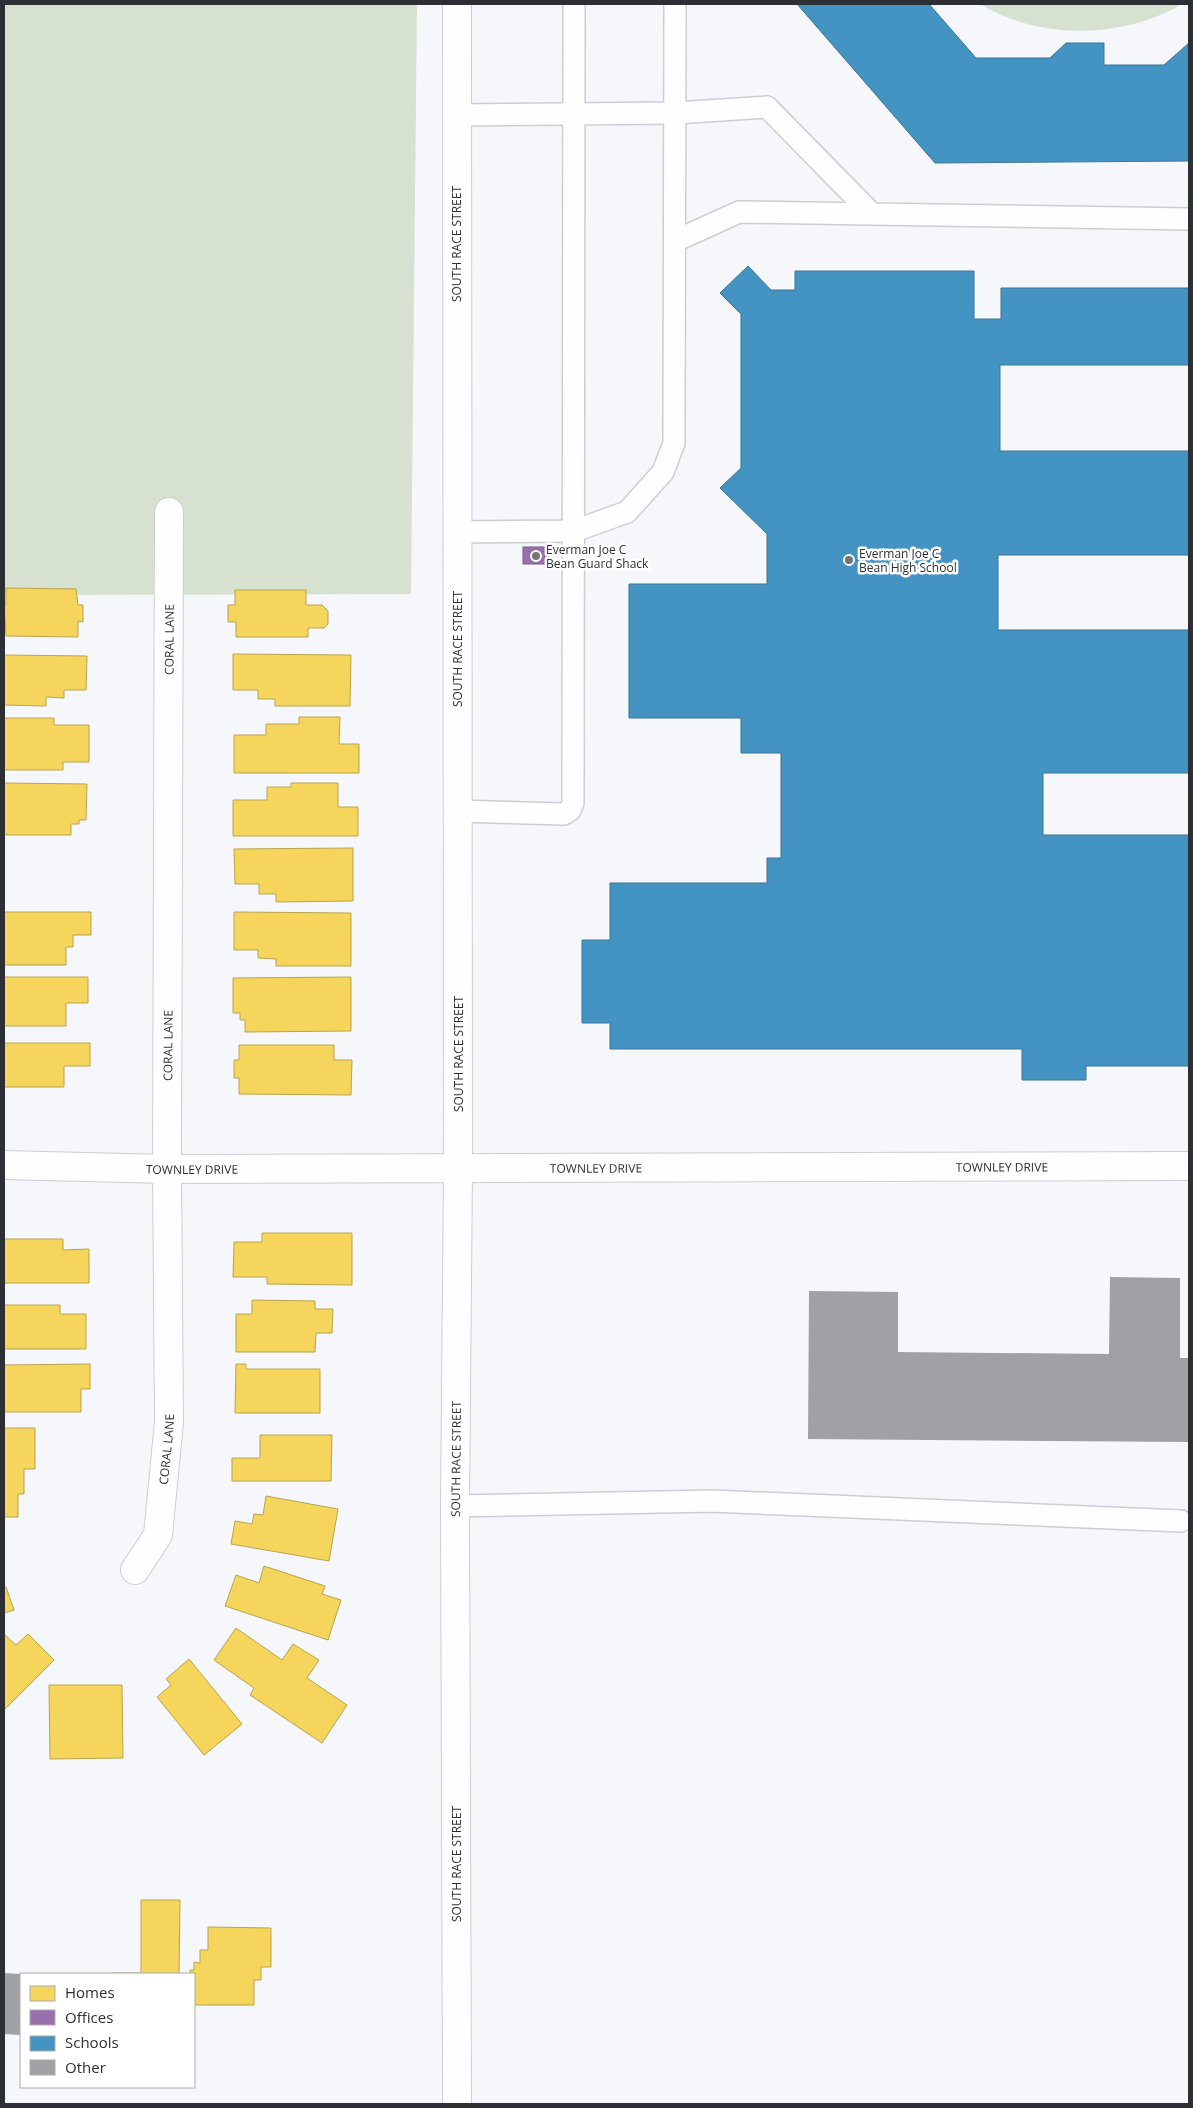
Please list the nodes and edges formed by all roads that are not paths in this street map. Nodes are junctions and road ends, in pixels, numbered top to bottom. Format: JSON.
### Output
{"nodes":[{"id":1,"x":457,"y":4,"type":"edge"},
{"id":2,"x":574,"y":4,"type":"edge"},
{"id":3,"x":675,"y":4,"type":"edge"},
{"id":4,"x":574,"y":113,"type":"junction"},
{"id":5,"x":675,"y":113,"type":"junction"},
{"id":6,"x":456,"y":114,"type":"junction"},
{"id":7,"x":872,"y":214,"type":"junction"},
{"id":8,"x":1189,"y":219,"type":"edge"},
{"id":9,"x":675,"y":241,"type":"junction"},
{"id":10,"x":169,"y":512,"type":"dead end"},
{"id":11,"x":574,"y":531,"type":"junction"},
{"id":12,"x":457,"y":532,"type":"junction"},
{"id":13,"x":457,"y":811,"type":"junction"},
{"id":14,"x":4,"y":1166,"type":"edge"},
{"id":15,"x":1189,"y":1166,"type":"edge"},
{"id":16,"x":167,"y":1169,"type":"junction"},
{"id":17,"x":458,"y":1169,"type":"junction"},
{"id":18,"x":455,"y":1506,"type":"junction"},
{"id":19,"x":1181,"y":1521,"type":"dead end"},
{"id":20,"x":135,"y":1570,"type":"dead end"},
{"id":21,"x":457,"y":2104,"type":"edge"}],
"edges":[{"from":1,"to":6,"type":"street","name":"SOUTH RACE STREET"},
{"from":2,"to":4,"type":"lane"},
{"from":3,"to":5,"type":"lane"},
{"from":4,"to":5,"type":"lane"},
{"from":4,"to":6,"type":"lane"},
{"from":4,"to":11,"type":"lane"},
{"from":5,"to":7,"type":"lane"},
{"from":5,"to":9,"type":"lane"},
{"from":6,"to":12,"type":"street","name":"SOUTH RACE STREET"},
{"from":7,"to":8,"type":"lane"},
{"from":7,"to":9,"type":"lane"},
{"from":9,"to":11,"type":"lane"},
{"from":10,"to":16,"type":"street","name":"CORAL LANE"},
{"from":11,"to":12,"type":"lane"},
{"from":11,"to":13,"type":"lane"},
{"from":12,"to":13,"type":"street","name":"SOUTH RACE STREET"},
{"from":13,"to":17,"type":"street","name":"SOUTH RACE STREET"},
{"from":14,"to":16,"type":"street","name":"TOWNLEY DRIVE"},
{"from":15,"to":17,"type":"street","name":"TOWNLEY DRIVE"},
{"from":16,"to":17,"type":"street","name":"TOWNLEY DRIVE"},
{"from":16,"to":20,"type":"street","name":"CORAL LANE"},
{"from":17,"to":18,"type":"street","name":"SOUTH RACE STREET"},
{"from":18,"to":19,"type":"lane"},
{"from":18,"to":21,"type":"street","name":"SOUTH RACE STREET"}]}
